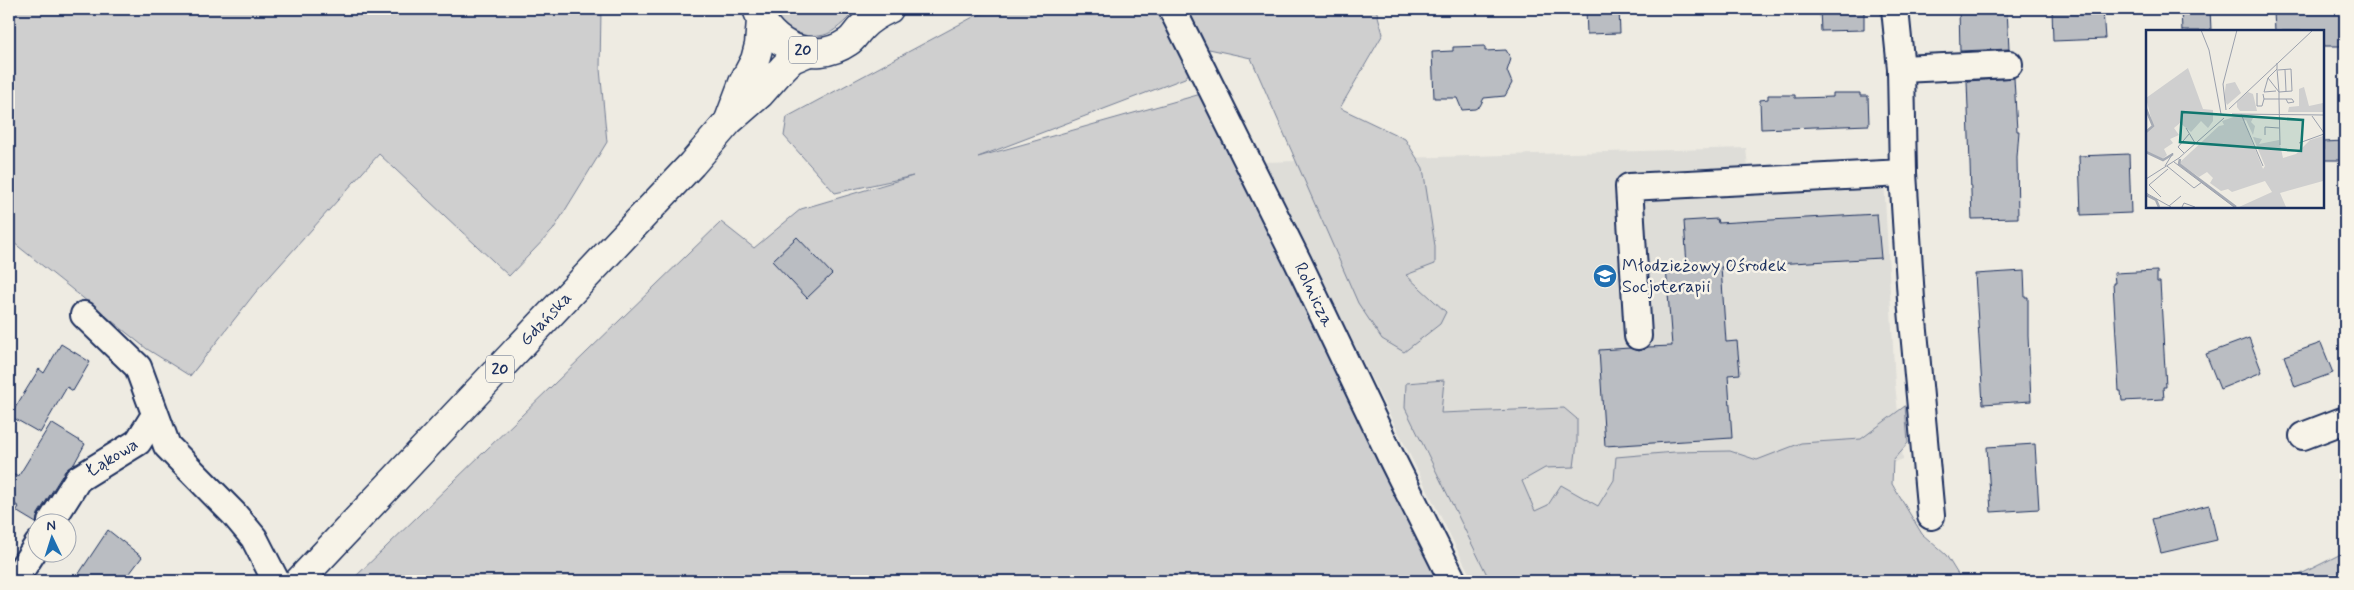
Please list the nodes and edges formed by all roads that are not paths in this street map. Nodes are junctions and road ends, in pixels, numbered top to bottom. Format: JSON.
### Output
{"nodes":[{"id":1,"x":889,"y":9,"type":"edge"},
{"id":2,"x":1172,"y":9,"type":"edge"},
{"id":3,"x":1895,"y":9,"type":"edge"},
{"id":4,"x":759,"y":14,"type":"edge"},
{"id":5,"x":811,"y":51,"type":"junction"},
{"id":6,"x":2009,"y":64,"type":"dead end"},
{"id":7,"x":1900,"y":69,"type":"junction"},
{"id":8,"x":729,"y":122,"type":"junction"},
{"id":9,"x":1903,"y":173,"type":"junction"},
{"id":10,"x":84,"y":315,"type":"dead end"},
{"id":11,"x":1638,"y":336,"type":"dead end"},
{"id":12,"x":155,"y":415,"type":"junction"},
{"id":13,"x":2345,"y":420,"type":"edge"},
{"id":14,"x":2303,"y":436,"type":"dead end"},
{"id":15,"x":57,"y":512,"type":"edge"},
{"id":16,"x":1931,"y":516,"type":"dead end"},
{"id":17,"x":28,"y":559,"type":"edge"},
{"id":18,"x":14,"y":581,"type":"edge"},
{"id":19,"x":276,"y":581,"type":"edge"},
{"id":20,"x":299,"y":581,"type":"edge"},
{"id":21,"x":1453,"y":581,"type":"edge"}],
"edges":[{"from":1,"to":5,"type":"main road","number":"20"},
{"from":2,"to":21,"type":"street","name":"Rolnicza"},
{"from":3,"to":7,"type":"street"},
{"from":4,"to":5,"type":"main road","number":"20"},
{"from":4,"to":8,"type":"main road","name":"Gdańska","number":"20"},
{"from":5,"to":8,"type":"main road","name":"Gdańska","number":"20"},
{"from":6,"to":7,"type":"street"},
{"from":7,"to":9,"type":"street"},
{"from":8,"to":20,"type":"main road","name":"Gdańska","number":"20"},
{"from":9,"to":11,"type":"street"},
{"from":9,"to":16,"type":"street"},
{"from":10,"to":12,"type":"street"},
{"from":12,"to":15,"type":"street","name":"Łąkowa"},
{"from":12,"to":19,"type":"street"},
{"from":13,"to":14,"type":"street"},
{"from":17,"to":18,"type":"street"}]}
